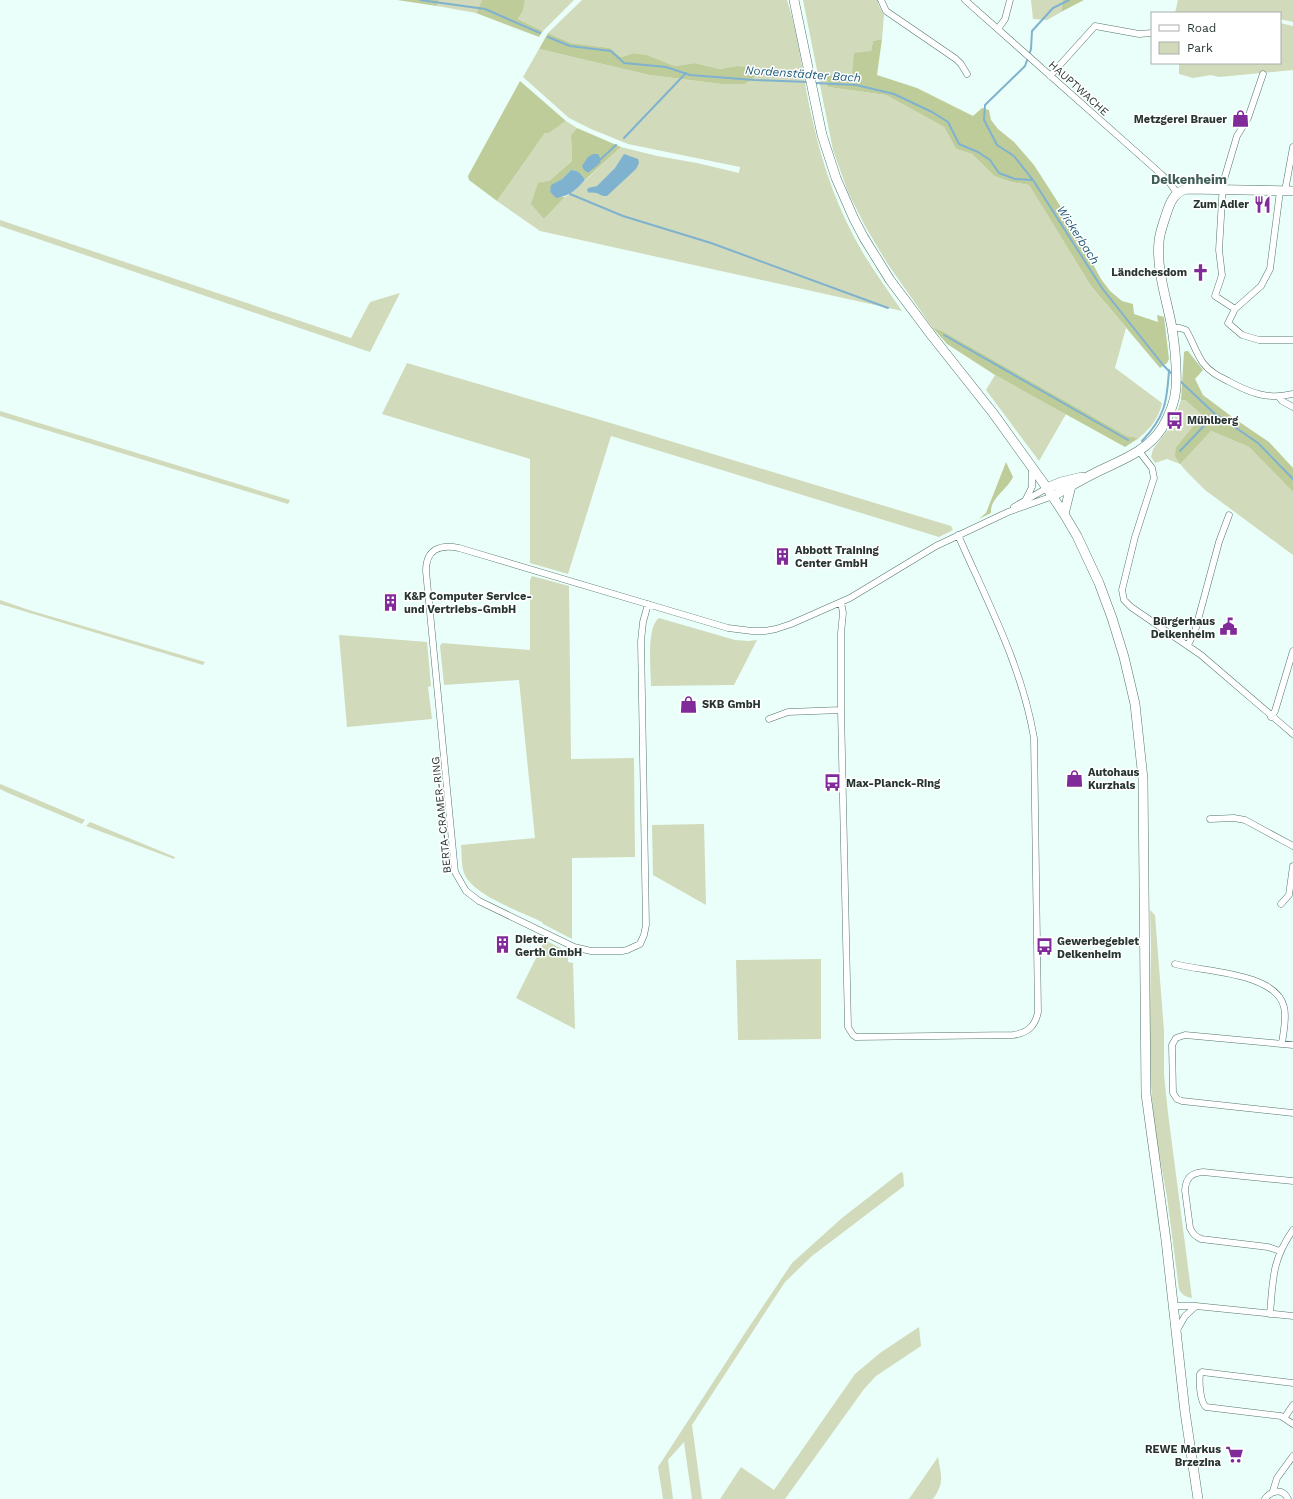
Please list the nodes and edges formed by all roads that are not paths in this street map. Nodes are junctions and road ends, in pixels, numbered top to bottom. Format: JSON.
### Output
{"nodes":[{"id":1,"x":794,"y":0,"type":"edge"},
{"id":2,"x":881,"y":0,"type":"edge"},
{"id":3,"x":965,"y":0,"type":"edge"},
{"id":4,"x":1010,"y":0,"type":"edge"},
{"id":5,"x":998,"y":29,"type":"junction"},
{"id":6,"x":1151,"y":33,"type":"edge"},
{"id":7,"x":967,"y":74,"type":"dead end"},
{"id":8,"x":1263,"y":74,"type":"dead end"},
{"id":9,"x":1050,"y":76,"type":"junction"},
{"id":10,"x":1293,"y":147,"type":"edge"},
{"id":11,"x":1222,"y":190,"type":"junction"},
{"id":12,"x":1286,"y":191,"type":"edge"},
{"id":13,"x":1174,"y":197,"type":"junction"},
{"id":14,"x":1235,"y":309,"type":"junction"},
{"id":15,"x":1172,"y":328,"type":"junction"},
{"id":16,"x":1293,"y":340,"type":"edge"},
{"id":17,"x":1293,"y":394,"type":"edge"},
{"id":18,"x":1279,"y":397,"type":"junction"},
{"id":19,"x":1293,"y":407,"type":"edge"},
{"id":20,"x":1139,"y":451,"type":"junction"},
{"id":21,"x":1032,"y":466,"type":"junction"},
{"id":22,"x":1092,"y":474,"type":"junction"},
{"id":23,"x":1071,"y":486,"type":"junction"},
{"id":24,"x":1050,"y":492,"type":"junction"},
{"id":25,"x":1026,"y":499,"type":"junction"},
{"id":26,"x":1008,"y":512,"type":"junction"},
{"id":27,"x":1064,"y":514,"type":"junction"},
{"id":28,"x":1229,"y":515,"type":"dead end"},
{"id":29,"x":958,"y":535,"type":"junction"},
{"id":30,"x":841,"y":602,"type":"junction"},
{"id":31,"x":648,"y":604,"type":"junction"},
{"id":32,"x":1188,"y":645,"type":"junction"},
{"id":33,"x":1293,"y":651,"type":"edge"},
{"id":34,"x":841,"y":710,"type":"junction"},
{"id":35,"x":1271,"y":717,"type":"junction"},
{"id":36,"x":769,"y":719,"type":"dead end"},
{"id":37,"x":1293,"y":734,"type":"edge"},
{"id":38,"x":1210,"y":820,"type":"dead end"},
{"id":39,"x":1293,"y":846,"type":"edge"},
{"id":40,"x":1293,"y":866,"type":"edge"},
{"id":41,"x":1281,"y":904,"type":"dead end"},
{"id":42,"x":1175,"y":964,"type":"dead end"},
{"id":43,"x":1282,"y":1044,"type":"junction"},
{"id":44,"x":1293,"y":1045,"type":"edge"},
{"id":45,"x":1293,"y":1114,"type":"edge"},
{"id":46,"x":1293,"y":1181,"type":"edge"},
{"id":47,"x":1293,"y":1230,"type":"edge"},
{"id":48,"x":1280,"y":1251,"type":"junction"},
{"id":49,"x":1174,"y":1306,"type":"junction"},
{"id":50,"x":1196,"y":1306,"type":"junction"},
{"id":51,"x":1270,"y":1314,"type":"junction"},
{"id":52,"x":1293,"y":1316,"type":"edge"},
{"id":53,"x":1176,"y":1332,"type":"junction"},
{"id":54,"x":1293,"y":1383,"type":"edge"},
{"id":55,"x":1293,"y":1405,"type":"edge"},
{"id":56,"x":1285,"y":1417,"type":"junction"},
{"id":57,"x":1293,"y":1424,"type":"edge"},
{"id":58,"x":1293,"y":1456,"type":"edge"},
{"id":59,"x":1273,"y":1491,"type":"junction"},
{"id":60,"x":1198,"y":1499,"type":"edge"},
{"id":61,"x":1265,"y":1499,"type":"edge"},
{"id":62,"x":1288,"y":1499,"type":"edge"}],
"edges":[{"from":1,"to":21,"type":"main road"},
{"from":2,"to":7,"type":"street"},
{"from":3,"to":5,"type":"street","name":"HAUPTWACHE"},
{"from":4,"to":5,"type":"street"},
{"from":5,"to":9,"type":"street","name":"HAUPTWACHE"},
{"from":6,"to":9,"type":"street"},
{"from":8,"to":11,"type":"street"},
{"from":9,"to":13,"type":"street","name":"HAUPTWACHE"},
{"from":10,"to":12,"type":"street"},
{"from":11,"to":12,"type":"main road"},
{"from":11,"to":13,"type":"main road"},
{"from":11,"to":14,"type":"street"},
{"from":12,"to":14,"type":"street"},
{"from":13,"to":15,"type":"main road"},
{"from":14,"to":16,"type":"street"},
{"from":15,"to":18,"type":"street"},
{"from":15,"to":20,"type":"main road"},
{"from":17,"to":18,"type":"street"},
{"from":18,"to":19,"type":"street"},
{"from":20,"to":22,"type":"main road"},
{"from":20,"to":32,"type":"street"},
{"from":21,"to":24,"type":"main road"},
{"from":21,"to":25,"type":"street"},
{"from":22,"to":23,"type":"main road"},
{"from":22,"to":24,"type":"main road"},
{"from":23,"to":24,"type":"main road"},
{"from":23,"to":27,"type":"main road"},
{"from":24,"to":25,"type":"street"},
{"from":24,"to":26,"type":"street"},
{"from":24,"to":27,"type":"main road"},
{"from":25,"to":26,"type":"street"},
{"from":26,"to":29,"type":"street"},
{"from":27,"to":49,"type":"main road"},
{"from":28,"to":32,"type":"street"},
{"from":29,"to":30,"type":"street"},
{"from":29,"to":34,"type":"street"},
{"from":30,"to":31,"type":"street","name":"BERTA-CRAMER-RING"},
{"from":30,"to":34,"type":"street"},
{"from":31,"to":31,"type":"street","name":"BERTA-CRAMER-RING"},
{"from":32,"to":35,"type":"street"},
{"from":33,"to":35,"type":"street"},
{"from":34,"to":36,"type":"street"},
{"from":35,"to":37,"type":"street"},
{"from":38,"to":39,"type":"street"},
{"from":40,"to":41,"type":"street"},
{"from":42,"to":43,"type":"street"},
{"from":43,"to":44,"type":"street"},
{"from":43,"to":45,"type":"street"},
{"from":46,"to":48,"type":"street"},
{"from":47,"to":48,"type":"street"},
{"from":48,"to":51,"type":"street"},
{"from":49,"to":50,"type":"street"},
{"from":49,"to":53,"type":"main road"},
{"from":50,"to":51,"type":"street"},
{"from":50,"to":53,"type":"street"},
{"from":51,"to":52,"type":"street"},
{"from":53,"to":60,"type":"main road"},
{"from":54,"to":56,"type":"street"},
{"from":55,"to":56,"type":"street"},
{"from":56,"to":57,"type":"street"},
{"from":58,"to":59,"type":"street"},
{"from":59,"to":61,"type":"street"},
{"from":59,"to":62,"type":"street"}]}
